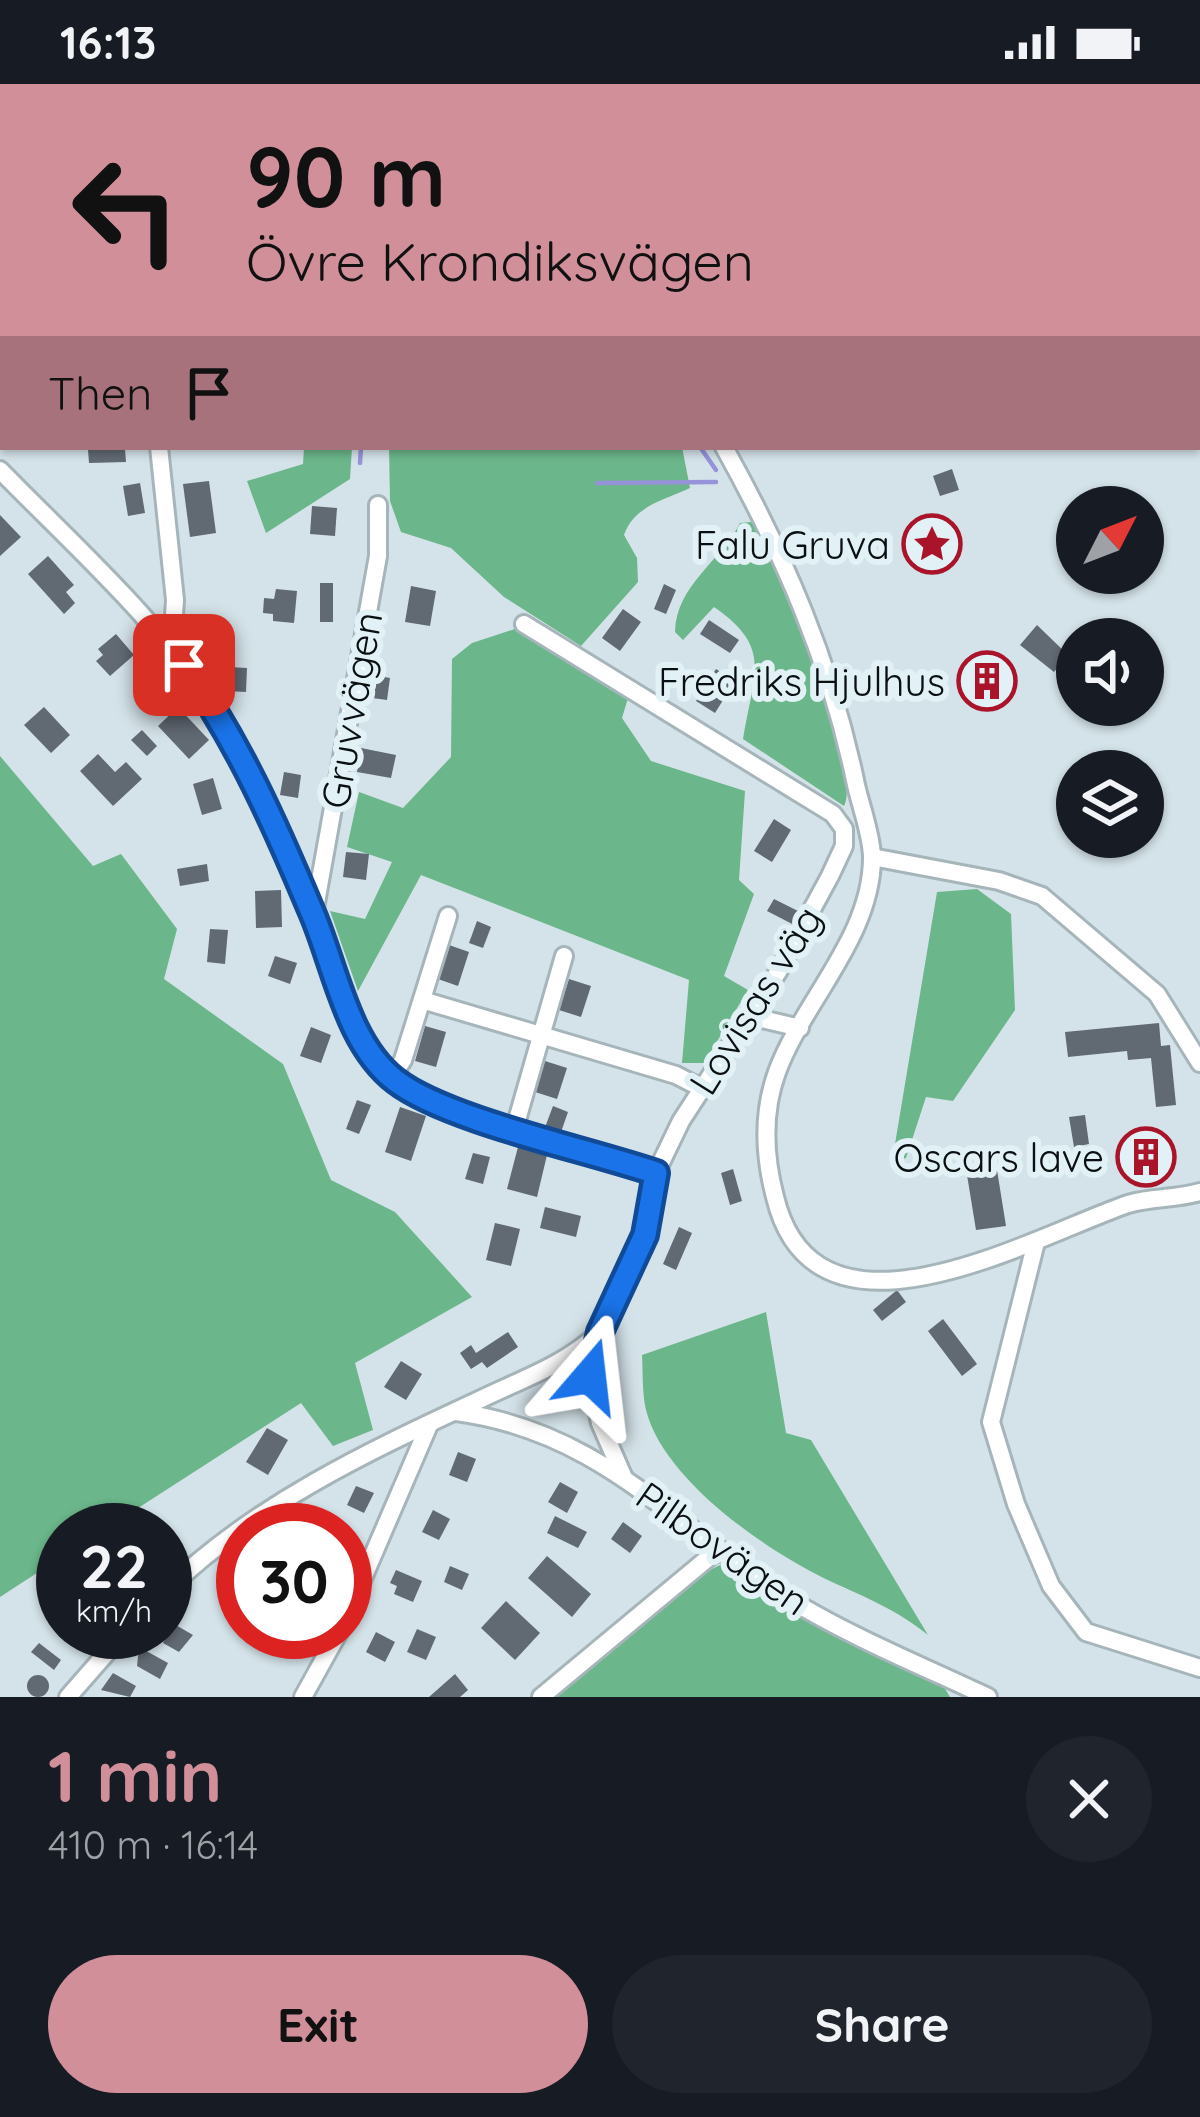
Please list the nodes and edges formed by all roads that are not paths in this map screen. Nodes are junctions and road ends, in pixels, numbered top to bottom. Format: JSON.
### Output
{"nodes":[{"id":1,"x":158,"y":450,"type":"edge"},
{"id":2,"x":726,"y":450,"type":"edge"},
{"id":3,"x":0,"y":470,"type":"edge"},
{"id":4,"x":378,"y":505,"type":"dead end"},
{"id":5,"x":524,"y":624,"type":"dead end"},
{"id":6,"x":172,"y":646,"type":"junction"},
{"id":7,"x":872,"y":857,"type":"junction"},
{"id":8,"x":314,"y":914,"type":"junction"},
{"id":9,"x":448,"y":916,"type":"dead end"},
{"id":10,"x":564,"y":956,"type":"dead end"},
{"id":11,"x":422,"y":1000,"type":"junction"},
{"id":12,"x":749,"y":1016,"type":"junction"},
{"id":13,"x":800,"y":1028,"type":"junction"},
{"id":14,"x":541,"y":1034,"type":"junction"},
{"id":15,"x":1200,"y":1063,"type":"edge"},
{"id":16,"x":392,"y":1077,"type":"junction"},
{"id":17,"x":701,"y":1088,"type":"junction"},
{"id":18,"x":515,"y":1127,"type":"junction"},
{"id":19,"x":656,"y":1173,"type":"junction"},
{"id":20,"x":1194,"y":1192,"type":"edge"},
{"id":21,"x":1035,"y":1246,"type":"junction"},
{"id":22,"x":600,"y":1332,"type":"junction"},
{"id":23,"x":456,"y":1412,"type":"junction"},
{"id":24,"x":429,"y":1425,"type":"junction"},
{"id":25,"x":624,"y":1478,"type":"junction"},
{"id":26,"x":719,"y":1550,"type":"junction"},
{"id":27,"x":372,"y":1557,"type":"edge"},
{"id":28,"x":192,"y":1569,"type":"edge"},
{"id":29,"x":101,"y":1659,"type":"edge"},
{"id":30,"x":324,"y":1659,"type":"edge"},
{"id":31,"x":1200,"y":1668,"type":"edge"},
{"id":32,"x":68,"y":1697,"type":"edge"},
{"id":33,"x":303,"y":1697,"type":"edge"},
{"id":34,"x":541,"y":1697,"type":"edge"},
{"id":35,"x":988,"y":1697,"type":"edge"}],
"edges":[{"from":1,"to":6,"type":"street"},
{"from":2,"to":7,"type":"street"},
{"from":3,"to":6,"type":"street"},
{"from":4,"to":8,"type":"street","name":"Gruvvägen"},
{"from":5,"to":12,"type":"street","name":"Lovisas väg"},
{"from":6,"to":8,"type":"street"},
{"from":7,"to":13,"type":"street"},
{"from":7,"to":15,"type":"street"},
{"from":8,"to":16,"type":"street"},
{"from":9,"to":11,"type":"street"},
{"from":10,"to":14,"type":"street"},
{"from":11,"to":14,"type":"street"},
{"from":11,"to":16,"type":"street"},
{"from":12,"to":13,"type":"street"},
{"from":12,"to":17,"type":"street","name":"Lovisas väg"},
{"from":13,"to":21,"type":"street"},
{"from":14,"to":17,"type":"street"},
{"from":14,"to":18,"type":"street"},
{"from":16,"to":18,"type":"street"},
{"from":17,"to":19,"type":"street","name":"Lovisas väg"},
{"from":18,"to":19,"type":"street"},
{"from":19,"to":22,"type":"street","name":"Lovisas väg"},
{"from":20,"to":21,"type":"street"},
{"from":21,"to":31,"type":"street"},
{"from":22,"to":23,"type":"street"},
{"from":22,"to":25,"type":"street"},
{"from":23,"to":24,"type":"street"},
{"from":23,"to":25,"type":"street","name":"Pilbovägen"},
{"from":24,"to":27,"type":"street"},
{"from":24,"to":28,"type":"street"},
{"from":25,"to":26,"type":"street","name":"Pilbovägen"},
{"from":26,"to":34,"type":"street"},
{"from":26,"to":35,"type":"street","name":"Pilbovägen"},
{"from":29,"to":32,"type":"street"},
{"from":30,"to":33,"type":"street"}]}
